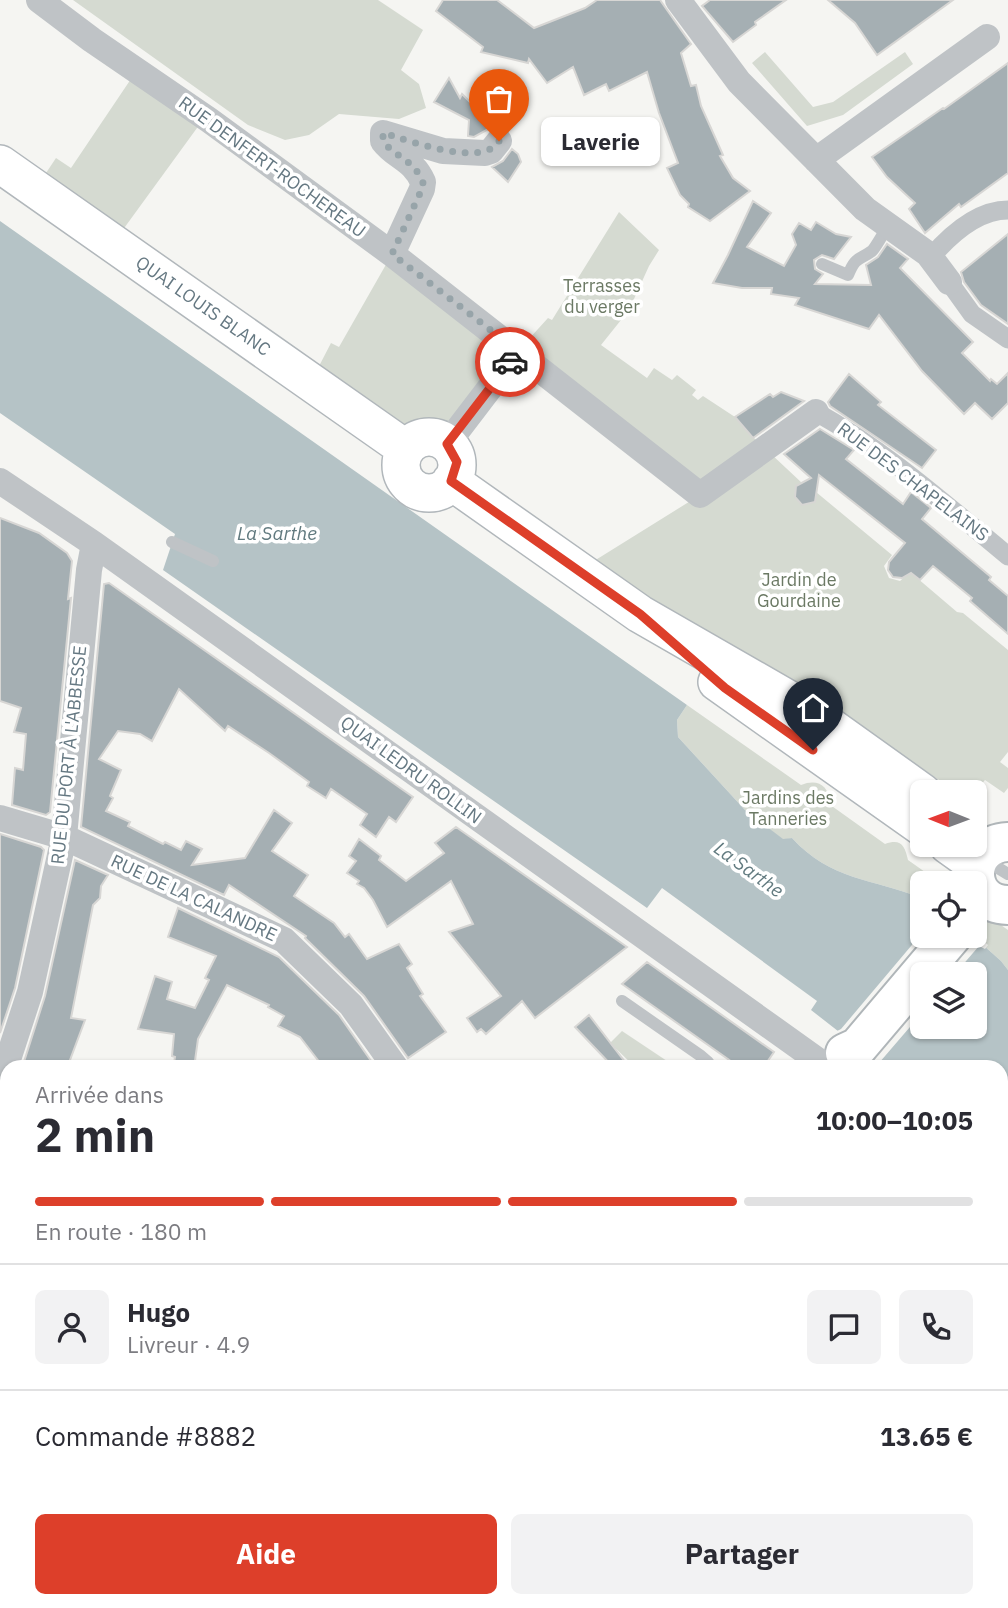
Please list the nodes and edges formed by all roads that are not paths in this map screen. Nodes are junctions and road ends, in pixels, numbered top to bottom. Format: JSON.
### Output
{"nodes":[{"id":1,"x":39,"y":0,"type":"edge"},
{"id":2,"x":678,"y":0,"type":"edge"},
{"id":3,"x":987,"y":37,"type":"dead end"},
{"id":4,"x":499,"y":141,"type":"dead end"},
{"id":5,"x":816,"y":160,"type":"junction"},
{"id":6,"x":0,"y":163,"type":"edge"},
{"id":7,"x":1008,"y":210,"type":"edge"},
{"id":8,"x":888,"y":226,"type":"junction"},
{"id":9,"x":392,"y":254,"type":"junction"},
{"id":10,"x":931,"y":257,"type":"junction"},
{"id":11,"x":822,"y":264,"type":"dead end"},
{"id":12,"x":949,"y":282,"type":"joint"},
{"id":13,"x":1008,"y":339,"type":"edge"},
{"id":14,"x":518,"y":351,"type":"junction"},
{"id":15,"x":816,"y":412,"type":"joint"},
{"id":16,"x":447,"y":444,"type":"junction"},
{"id":17,"x":406,"y":449,"type":"junction"},
{"id":18,"x":0,"y":481,"type":"edge"},
{"id":19,"x":451,"y":481,"type":"junction"},
{"id":20,"x":172,"y":542,"type":"dead end"},
{"id":21,"x":94,"y":544,"type":"junction"},
{"id":22,"x":1008,"y":556,"type":"edge"},
{"id":23,"x":213,"y":561,"type":"dead end"},
{"id":24,"x":640,"y":614,"type":"junction"},
{"id":25,"x":910,"y":784,"type":"edge"},
{"id":26,"x":910,"y":806,"type":"edge"},
{"id":27,"x":0,"y":818,"type":"edge"},
{"id":28,"x":910,"y":819,"type":"edge"},
{"id":29,"x":64,"y":836,"type":"junction"},
{"id":30,"x":941,"y":948,"type":"edge"},
{"id":31,"x":622,"y":1001,"type":"dead end"},
{"id":32,"x":8,"y":1060,"type":"edge"},
{"id":33,"x":390,"y":1060,"type":"edge"},
{"id":34,"x":706,"y":1060,"type":"edge"},
{"id":35,"x":842,"y":1060,"type":"edge"}],
"edges":[{"from":1,"to":9,"type":"street","name":"RUE DENFERT-ROCHEREAU"},
{"from":2,"to":5,"type":"street"},
{"from":3,"to":5,"type":"street"},
{"from":4,"to":9,"type":"street"},
{"from":5,"to":8,"type":"street"},
{"from":6,"to":17,"type":"main road","name":"QUAI LOUIS BLANC"},
{"from":7,"to":10,"type":"street"},
{"from":8,"to":10,"type":"street"},
{"from":8,"to":11,"type":"lane"},
{"from":9,"to":14,"type":"street","name":"RUE DENFERT-ROCHEREAU"},
{"from":10,"to":12,"type":"street"},
{"from":12,"to":13,"type":"street"},
{"from":14,"to":15,"type":"street","name":"RUE DENFERT-ROCHEREAU"},
{"from":14,"to":16,"type":"street"},
{"from":15,"to":22,"type":"street","name":"RUE DES CHAPELAINS"},
{"from":16,"to":17,"type":"main road"},
{"from":16,"to":19,"type":"main road"},
{"from":17,"to":19,"type":"main road"},
{"from":18,"to":21,"type":"street","name":"QUAI LEDRU ROLLIN"},
{"from":19,"to":24,"type":"main road"},
{"from":20,"to":23,"type":"lane"},
{"from":21,"to":29,"type":"street","name":"RUE DU PORT À L'ABBESSE"},
{"from":21,"to":35,"type":"street","name":"QUAI LEDRU ROLLIN"},
{"from":24,"to":25,"type":"main road"},
{"from":24,"to":26,"type":"lane"},
{"from":24,"to":28,"type":"main road"},
{"from":27,"to":29,"type":"street","name":"RUE DE LA CALANDRE"},
{"from":29,"to":32,"type":"street","name":"RUE DU PORT À L'ABBESSE"},
{"from":29,"to":33,"type":"street","name":"RUE DE LA CALANDRE"},
{"from":30,"to":35,"type":"main road"},
{"from":31,"to":34,"type":"lane"}]}
